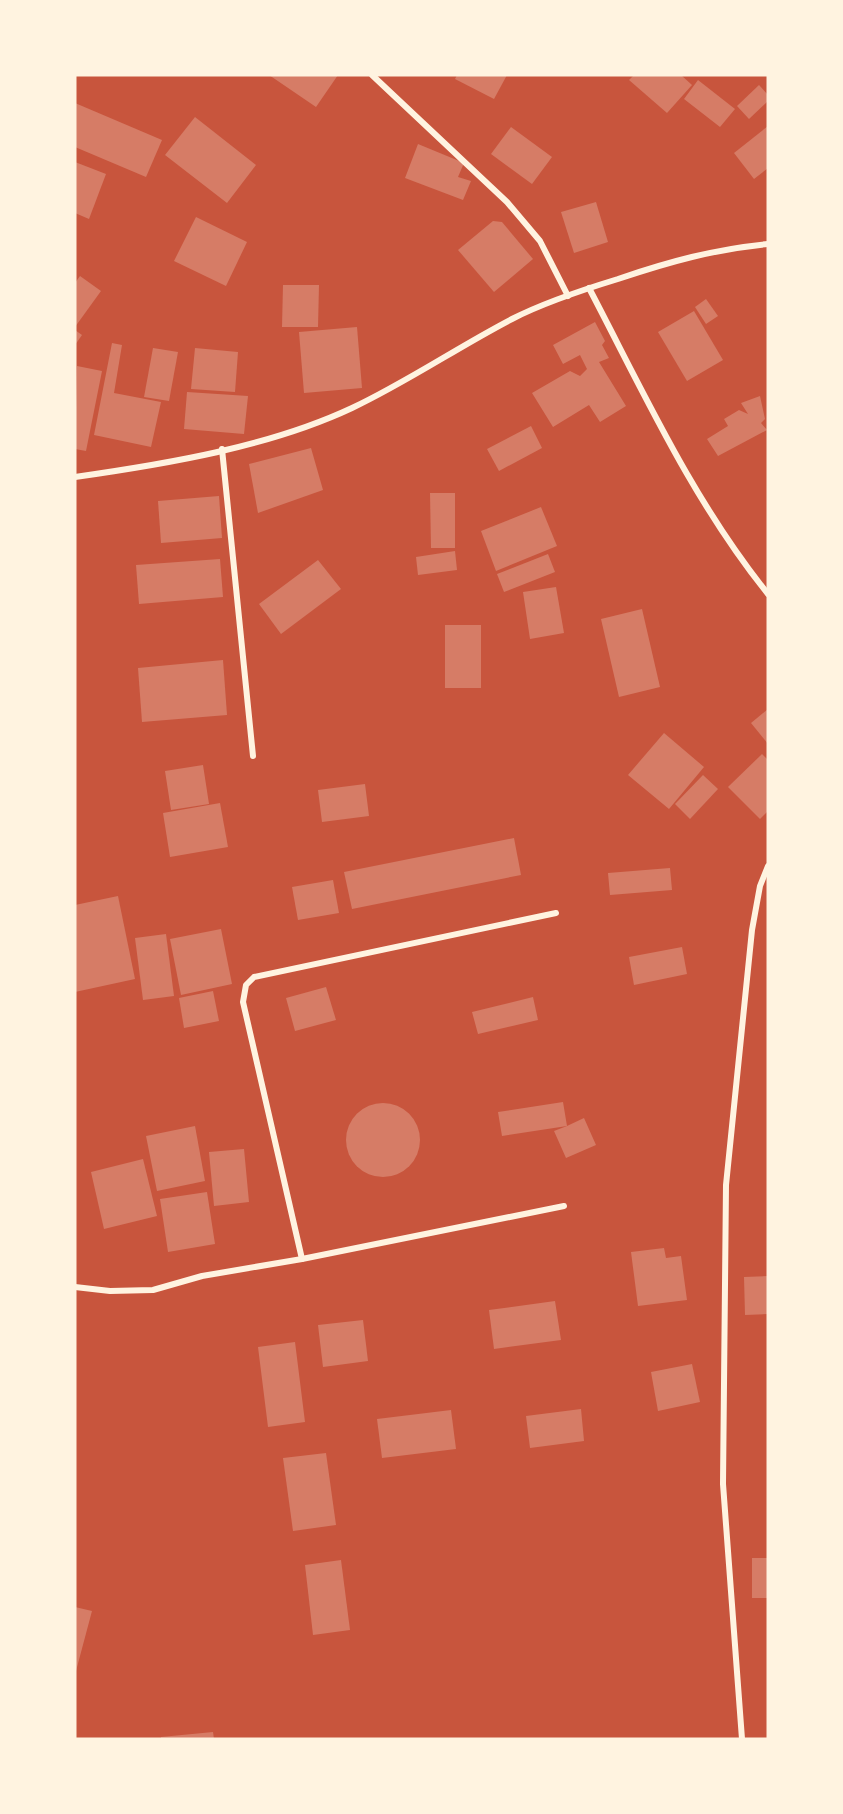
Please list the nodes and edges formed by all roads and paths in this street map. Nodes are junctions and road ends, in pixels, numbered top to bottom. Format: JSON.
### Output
{"nodes":[{"id":1,"x":372,"y":75,"type":"edge"},
{"id":2,"x":768,"y":244,"type":"edge"},
{"id":3,"x":589,"y":288,"type":"junction"},
{"id":4,"x":568,"y":296,"type":"junction"},
{"id":5,"x":222,"y":449,"type":"junction"},
{"id":6,"x":75,"y":477,"type":"edge"},
{"id":7,"x":768,"y":594,"type":"edge"},
{"id":8,"x":253,"y":756,"type":"dead end"},
{"id":9,"x":768,"y":866,"type":"edge"},
{"id":10,"x":556,"y":913,"type":"dead end"},
{"id":11,"x":564,"y":1206,"type":"dead end"},
{"id":12,"x":303,"y":1259,"type":"junction"},
{"id":13,"x":75,"y":1287,"type":"edge"},
{"id":14,"x":742,"y":1739,"type":"edge"}],
"edges":[{"from":1,"to":4,"type":"street"},
{"from":2,"to":3,"type":"street"},
{"from":3,"to":4,"type":"street"},
{"from":3,"to":7,"type":"street"},
{"from":4,"to":5,"type":"street"},
{"from":5,"to":6,"type":"street"},
{"from":5,"to":8,"type":"street"},
{"from":9,"to":14,"type":"street"},
{"from":10,"to":12,"type":"street"},
{"from":11,"to":12,"type":"street"},
{"from":12,"to":13,"type":"street"}]}
